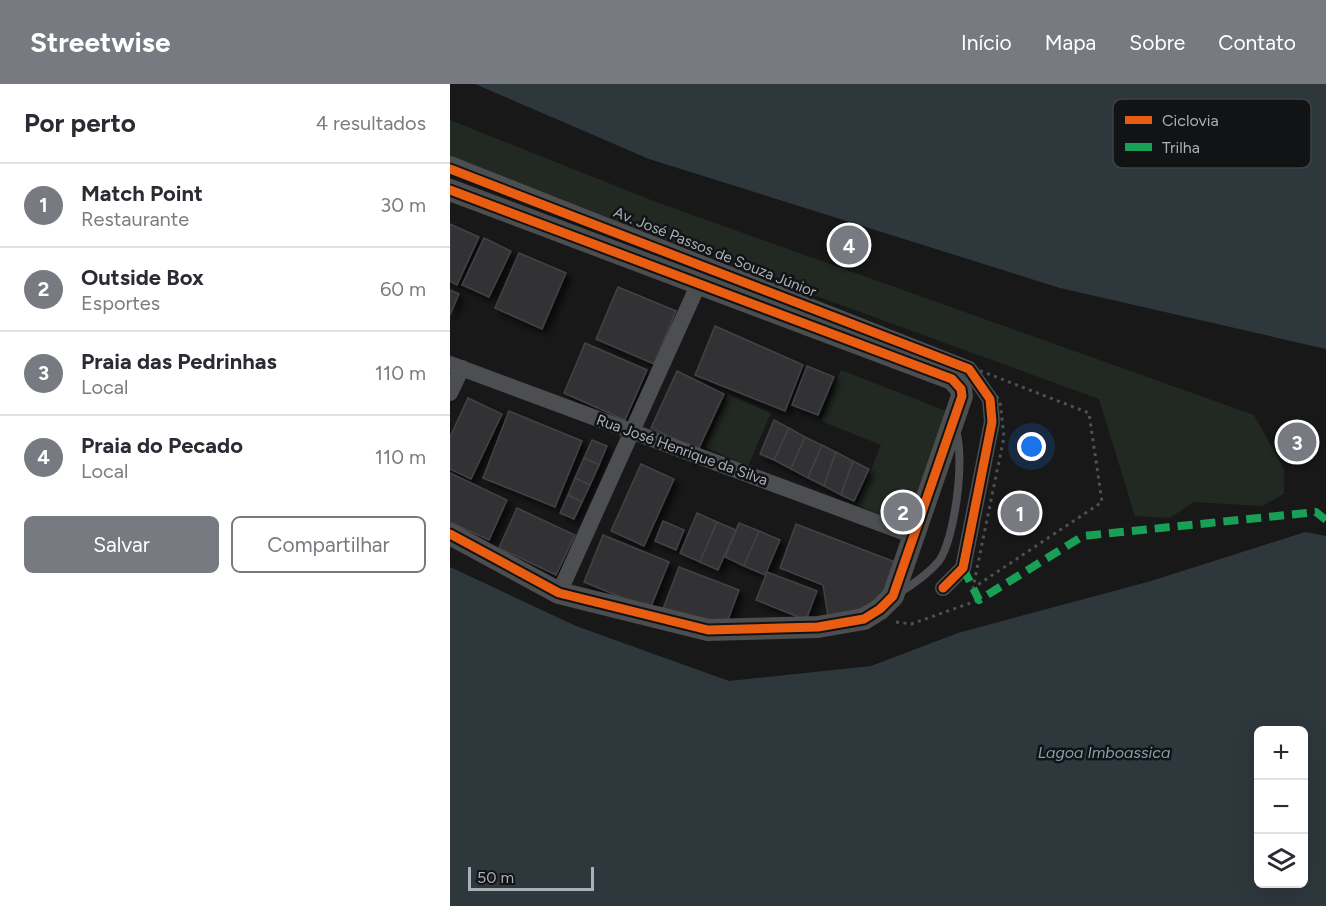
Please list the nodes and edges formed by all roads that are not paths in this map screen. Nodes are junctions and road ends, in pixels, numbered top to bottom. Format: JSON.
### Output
{"nodes":[{"id":1,"x":450,"y":164,"type":"edge"},
{"id":2,"x":450,"y":190,"type":"edge"},
{"id":3,"x":699,"y":283,"type":"junction"},
{"id":4,"x":456,"y":366,"type":"edge"},
{"id":5,"x":961,"y":372,"type":"junction"},
{"id":6,"x":450,"y":393,"type":"edge"},
{"id":7,"x":992,"y":422,"type":"road end"},
{"id":8,"x":954,"y":426,"type":"junction"},
{"id":9,"x":631,"y":431,"type":"junction"},
{"id":10,"x":450,"y":534,"type":"edge"},
{"id":11,"x":914,"y":536,"type":"junction"},
{"id":12,"x":943,"y":588,"type":"dead end"},
{"id":13,"x":559,"y":592,"type":"junction"},
{"id":14,"x":893,"y":597,"type":"junction"}],
"edges":[{"from":1,"to":5,"type":"street","name":"Av. José Passos de Souza Júnior"},
{"from":2,"to":3,"type":"street"},
{"from":3,"to":5,"type":"street"},
{"from":3,"to":9,"type":"street"},
{"from":4,"to":6,"type":"street"},
{"from":4,"to":9,"type":"street","name":"Rua José Henrique da Silva"},
{"from":5,"to":8,"type":"street"},
{"from":7,"to":12,"type":"street"},
{"from":8,"to":11,"type":"street"},
{"from":8,"to":14,"type":"lane"},
{"from":9,"to":11,"type":"street","name":"Rua José Henrique da Silva"},
{"from":9,"to":13,"type":"street"},
{"from":10,"to":13,"type":"street"},
{"from":11,"to":14,"type":"street"},
{"from":13,"to":14,"type":"street"}]}
